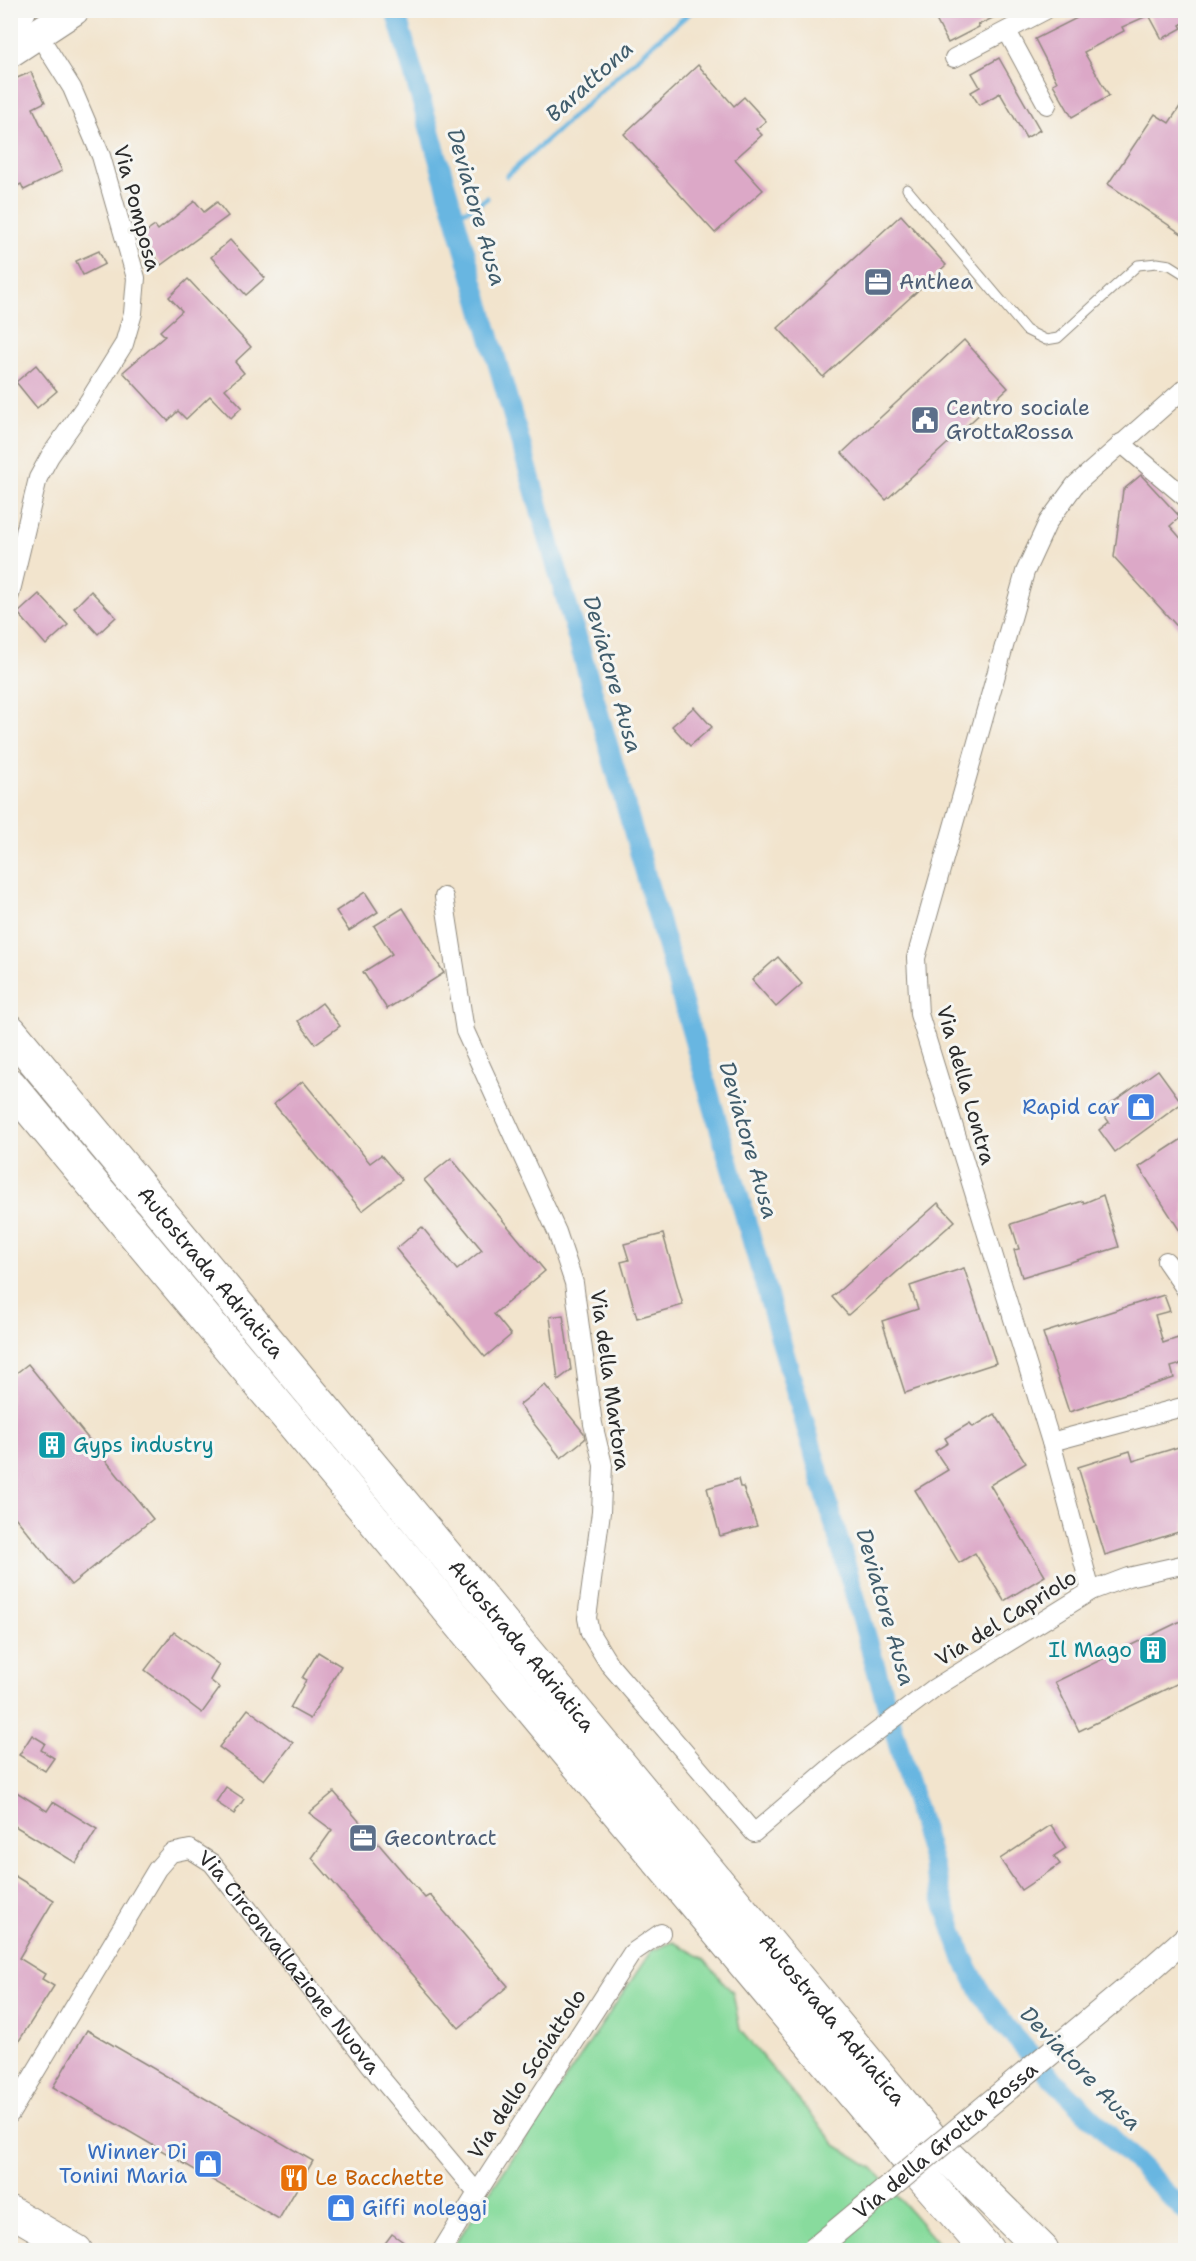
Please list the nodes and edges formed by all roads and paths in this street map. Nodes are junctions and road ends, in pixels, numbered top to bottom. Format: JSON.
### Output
{"nodes":[{"id":1,"x":74,"y":10,"type":"edge"},
{"id":2,"x":1046,"y":10,"type":"edge"},
{"id":3,"x":10,"y":17,"type":"edge"},
{"id":4,"x":29,"y":22,"type":"edge"},
{"id":5,"x":1007,"y":31,"type":"junction"},
{"id":6,"x":10,"y":52,"type":"edge"},
{"id":7,"x":954,"y":58,"type":"dead end"},
{"id":8,"x":1047,"y":105,"type":"dead end"},
{"id":9,"x":907,"y":189,"type":"dead end"},
{"id":10,"x":1185,"y":275,"type":"edge"},
{"id":11,"x":1185,"y":387,"type":"edge"},
{"id":12,"x":1121,"y":443,"type":"junction"},
{"id":13,"x":1185,"y":498,"type":"edge"},
{"id":14,"x":10,"y":595,"type":"edge"},
{"id":15,"x":444,"y":897,"type":"dead end"},
{"id":16,"x":10,"y":1030,"type":"edge"},
{"id":17,"x":10,"y":1085,"type":"edge"},
{"id":18,"x":1166,"y":1261,"type":"dead end"},
{"id":19,"x":1185,"y":1290,"type":"edge"},
{"id":20,"x":1185,"y":1406,"type":"edge"},
{"id":21,"x":1051,"y":1442,"type":"junction"},
{"id":22,"x":1185,"y":1564,"type":"edge"},
{"id":23,"x":1091,"y":1591,"type":"junction"},
{"id":24,"x":754,"y":1833,"type":"joint"},
{"id":25,"x":661,"y":1934,"type":"dead end"},
{"id":26,"x":1185,"y":1938,"type":"edge"},
{"id":27,"x":10,"y":2114,"type":"edge"},
{"id":28,"x":477,"y":2193,"type":"junction"},
{"id":29,"x":10,"y":2211,"type":"edge"},
{"id":30,"x":10,"y":2233,"type":"edge"},
{"id":31,"x":40,"y":2250,"type":"edge"},
{"id":32,"x":77,"y":2250,"type":"edge"},
{"id":33,"x":442,"y":2250,"type":"edge"},
{"id":34,"x":814,"y":2250,"type":"edge"},
{"id":35,"x":987,"y":2250,"type":"edge"},
{"id":36,"x":1042,"y":2250,"type":"edge"}],
"edges":[{"from":1,"to":4,"type":"main road"},
{"from":2,"to":5,"type":"street"},
{"from":3,"to":4,"type":"main road"},
{"from":4,"to":6,"type":"main road"},
{"from":4,"to":14,"type":"street","name":"Via Pomposa"},
{"from":5,"to":7,"type":"street"},
{"from":5,"to":8,"type":"street"},
{"from":9,"to":10,"type":"lane"},
{"from":11,"to":12,"type":"street","name":"Via della Lontra"},
{"from":12,"to":13,"type":"street"},
{"from":12,"to":21,"type":"street","name":"Via della Lontra"},
{"from":15,"to":24,"type":"street","name":"Via della Martora"},
{"from":16,"to":36,"type":"highway","name":"Autostrada Adriatica"},
{"from":17,"to":35,"type":"highway","name":"Autostrada Adriatica"},
{"from":18,"to":19,"type":"street"},
{"from":20,"to":21,"type":"street"},
{"from":21,"to":23,"type":"street","name":"Via della Lontra"},
{"from":22,"to":23,"type":"street","name":"Via del Capriolo"},
{"from":23,"to":24,"type":"street","name":"Via del Capriolo"},
{"from":25,"to":28,"type":"street","name":"Via dello Scoiattolo"},
{"from":26,"to":34,"type":"street","name":"Via della Grotta Rossa","bridge":true},
{"from":27,"to":28,"type":"street","name":"Via Circonvallazione Nuova"},
{"from":28,"to":33,"type":"street","name":"Via dello Scoiattolo"},
{"from":29,"to":32,"type":"main road"},
{"from":30,"to":31,"type":"main road"}]}
